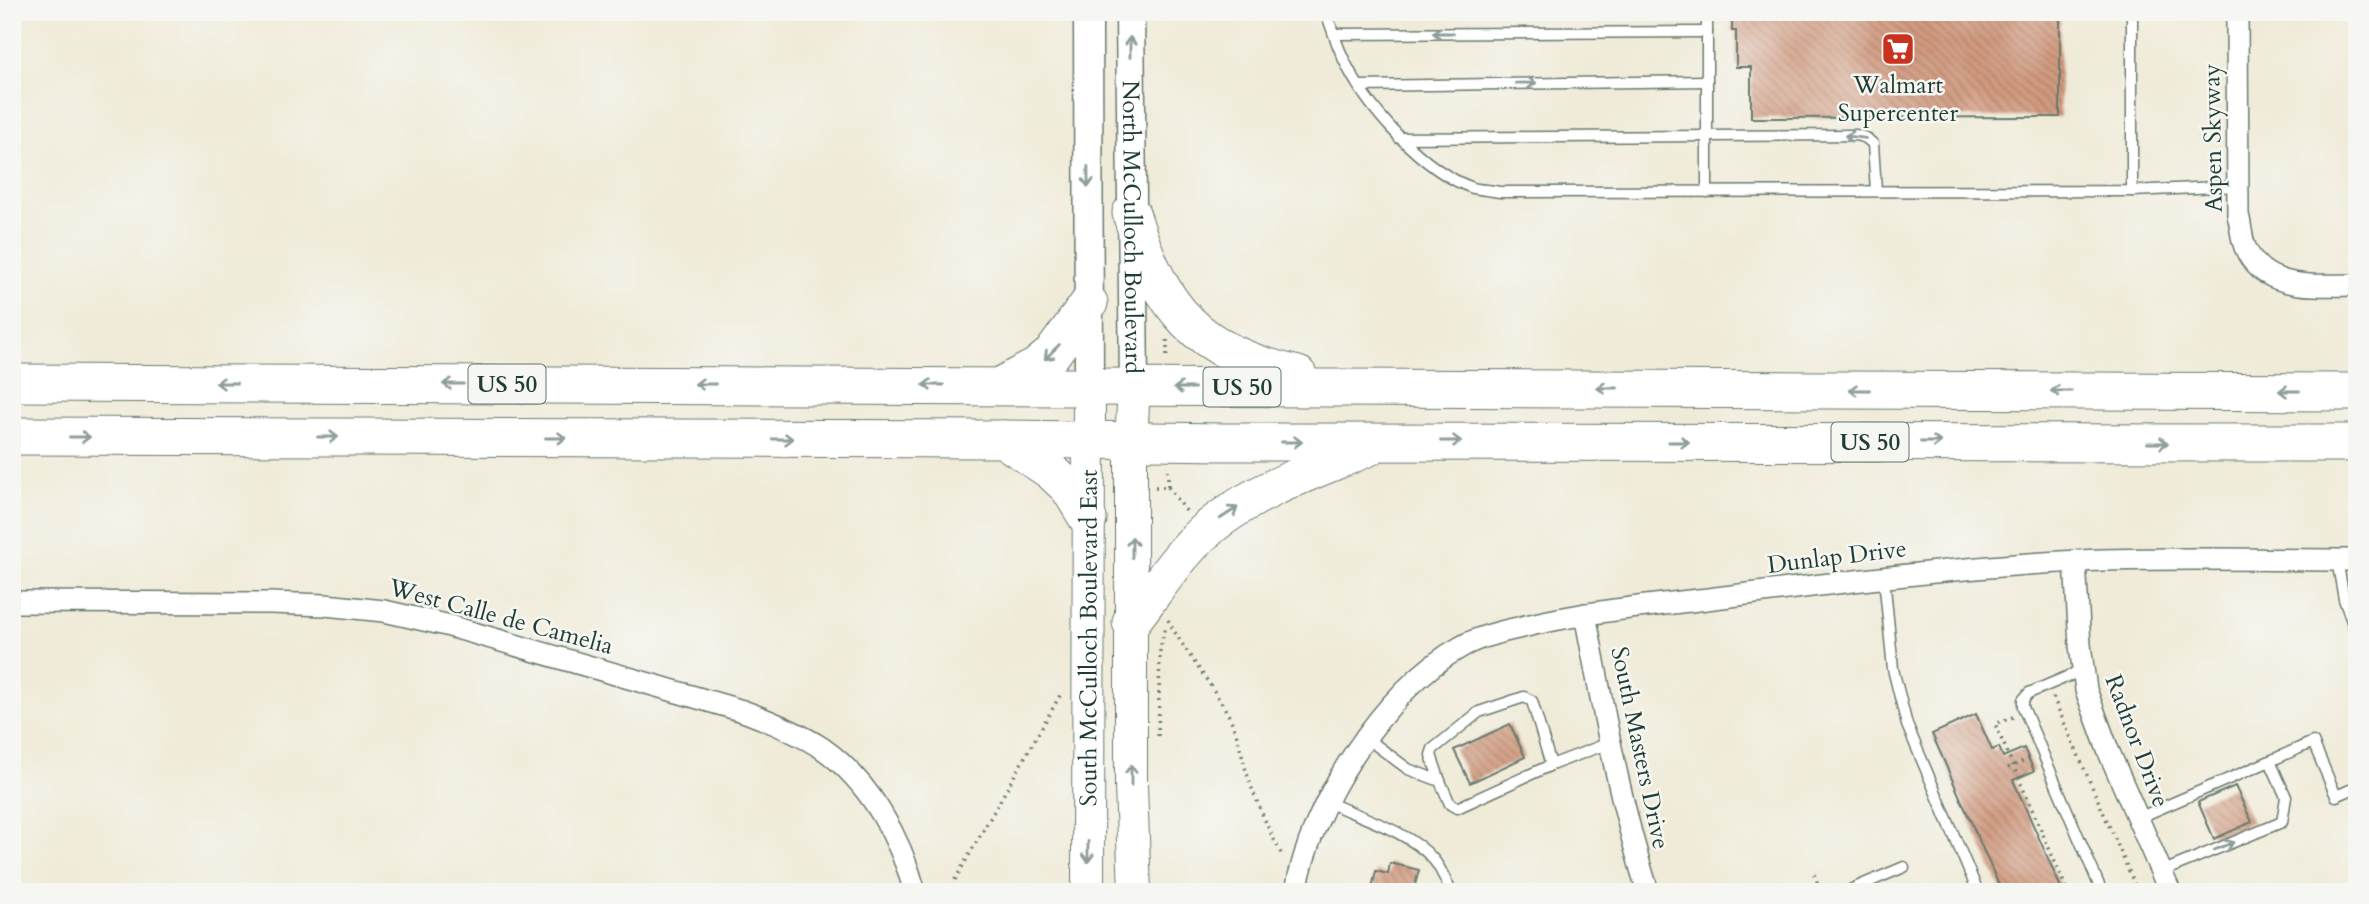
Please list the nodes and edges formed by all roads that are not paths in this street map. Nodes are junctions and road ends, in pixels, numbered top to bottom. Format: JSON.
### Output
{"nodes":[{"id":1,"x":1088,"y":12,"type":"edge"},
{"id":2,"x":1130,"y":12,"type":"edge"},
{"id":3,"x":1325,"y":12,"type":"edge"},
{"id":4,"x":1707,"y":12,"type":"edge"},
{"id":5,"x":2132,"y":12,"type":"edge"},
{"id":6,"x":2237,"y":12,"type":"edge"},
{"id":7,"x":1707,"y":32,"type":"junction"},
{"id":8,"x":1334,"y":34,"type":"junction"},
{"id":9,"x":1707,"y":81,"type":"junction"},
{"id":10,"x":1360,"y":86,"type":"junction"},
{"id":11,"x":1707,"y":135,"type":"junction"},
{"id":12,"x":1399,"y":138,"type":"junction"},
{"id":13,"x":2238,"y":186,"type":"junction"},
{"id":14,"x":1707,"y":191,"type":"junction"},
{"id":15,"x":1876,"y":191,"type":"junction"},
{"id":16,"x":2132,"y":191,"type":"junction"},
{"id":17,"x":1131,"y":213,"type":"junction"},
{"id":18,"x":2357,"y":285,"type":"edge"},
{"id":19,"x":1089,"y":303,"type":"junction"},
{"id":20,"x":12,"y":383,"type":"edge"},
{"id":21,"x":1001,"y":385,"type":"junction"},
{"id":22,"x":1089,"y":386,"type":"junction"},
{"id":23,"x":1134,"y":387,"type":"junction"},
{"id":24,"x":1350,"y":387,"type":"junction"},
{"id":25,"x":2357,"y":391,"type":"edge"},
{"id":26,"x":12,"y":436,"type":"edge"},
{"id":27,"x":1003,"y":439,"type":"junction"},
{"id":28,"x":1088,"y":441,"type":"junction"},
{"id":29,"x":1131,"y":441,"type":"junction"},
{"id":30,"x":1383,"y":441,"type":"junction"},
{"id":31,"x":2357,"y":443,"type":"edge"},
{"id":32,"x":1088,"y":519,"type":"junction"},
{"id":33,"x":2347,"y":560,"type":"edge"},
{"id":34,"x":2075,"y":561,"type":"junction"},
{"id":35,"x":1884,"y":578,"type":"junction"},
{"id":36,"x":12,"y":601,"type":"edge"},
{"id":37,"x":1585,"y":614,"type":"junction"},
{"id":38,"x":1131,"y":622,"type":"junction"},
{"id":39,"x":2357,"y":635,"type":"edge"},
{"id":40,"x":2083,"y":670,"type":"junction"},
{"id":41,"x":1365,"y":737,"type":"junction"},
{"id":42,"x":1609,"y":743,"type":"junction"},
{"id":43,"x":2270,"y":761,"type":"junction"},
{"id":44,"x":1551,"y":765,"type":"junction"},
{"id":45,"x":1440,"y":781,"type":"junction"},
{"id":46,"x":2357,"y":787,"type":"edge"},
{"id":47,"x":1328,"y":802,"type":"junction"},
{"id":48,"x":2138,"y":818,"type":"junction"},
{"id":49,"x":1904,"y":867,"type":"dead end"},
{"id":50,"x":2161,"y":872,"type":"junction"},
{"id":51,"x":1297,"y":888,"type":"edge"},
{"id":52,"x":1852,"y":889,"type":"dead end"},
{"id":53,"x":915,"y":892,"type":"edge"},
{"id":54,"x":1087,"y":892,"type":"edge"},
{"id":55,"x":1135,"y":892,"type":"edge"},
{"id":56,"x":1451,"y":892,"type":"edge"},
{"id":57,"x":1647,"y":892,"type":"edge"},
{"id":58,"x":1978,"y":892,"type":"edge"},
{"id":59,"x":2102,"y":892,"type":"edge"},
{"id":60,"x":2170,"y":892,"type":"edge"}],
"edges":[{"from":1,"to":19,"type":"street","name":"North McCulloch Boulevard","one_way":true},
{"from":17,"to":2,"type":"street","name":"North McCulloch Boulevard","one_way":true},
{"from":3,"to":8,"type":"lane"},
{"from":4,"to":7,"type":"lane"},
{"from":5,"to":16,"type":"lane"},
{"from":6,"to":13,"type":"street","name":"Aspen Skyway"},
{"from":7,"to":8,"type":"lane","one_way":true},
{"from":7,"to":9,"type":"lane"},
{"from":8,"to":10,"type":"lane"},
{"from":10,"to":9,"type":"lane","one_way":true},
{"from":9,"to":11,"type":"lane"},
{"from":10,"to":12,"type":"lane"},
{"from":11,"to":12,"type":"lane"},
{"from":11,"to":14,"type":"lane"},
{"from":15,"to":11,"type":"lane","one_way":true},
{"from":12,"to":14,"type":"lane"},
{"from":13,"to":16,"type":"lane"},
{"from":13,"to":18,"type":"street","name":"Aspen Skyway"},
{"from":14,"to":15,"type":"lane"},
{"from":15,"to":16,"type":"lane"},
{"from":17,"to":23,"type":"street","name":"North McCulloch Boulevard"},
{"from":17,"to":24,"type":"highway"},
{"from":19,"to":21,"type":"highway","one_way":true},
{"from":19,"to":22,"type":"street","name":"North McCulloch Boulevard"},
{"from":21,"to":20,"type":"highway","number":"US 50","one_way":true},
{"from":21,"to":22,"type":"highway","number":"US 50"},
{"from":22,"to":23,"type":"highway","number":"US 50"},
{"from":22,"to":28,"type":"main road","name":"South McCulloch Boulevard East"},
{"from":24,"to":23,"type":"highway","number":"US 50","one_way":true},
{"from":23,"to":29,"type":"main road","name":"North McCulloch Boulevard"},
{"from":25,"to":24,"type":"highway","number":"US 50","one_way":true},
{"from":26,"to":27,"type":"highway","number":"US 50","one_way":true},
{"from":27,"to":28,"type":"highway","number":"US 50"},
{"from":27,"to":32,"type":"highway"},
{"from":28,"to":29,"type":"highway","number":"US 50"},
{"from":28,"to":32,"type":"main road","name":"South McCulloch Boulevard East"},
{"from":29,"to":30,"type":"highway","number":"US 50","one_way":true},
{"from":38,"to":29,"type":"main road","name":"South McCulloch Boulevard East","one_way":true},
{"from":30,"to":31,"type":"highway","number":"US 50","one_way":true},
{"from":38,"to":30,"type":"highway","one_way":true},
{"from":32,"to":54,"type":"main road","name":"South McCulloch Boulevard East","one_way":true},
{"from":33,"to":34,"type":"street","name":"Dunlap Drive"},
{"from":33,"to":39,"type":"lane"},
{"from":34,"to":35,"type":"street","name":"Dunlap Drive"},
{"from":34,"to":40,"type":"street","name":"Radnor Drive"},
{"from":35,"to":37,"type":"street","name":"Dunlap Drive"},
{"from":35,"to":58,"type":"lane"},
{"from":36,"to":53,"type":"street","name":"West Calle de Camelia"},
{"from":37,"to":41,"type":"street","name":"Dunlap Drive"},
{"from":37,"to":42,"type":"street","name":"South Masters Drive"},
{"from":55,"to":38,"type":"main road","name":"South McCulloch Boulevard East","one_way":true},
{"from":40,"to":48,"type":"street","name":"Radnor Drive"},
{"from":40,"to":59,"type":"lane"},
{"from":41,"to":45,"type":"lane"},
{"from":41,"to":47,"type":"street","name":"Dunlap Drive"},
{"from":42,"to":44,"type":"lane"},
{"from":42,"to":57,"type":"street","name":"South Masters Drive"},
{"from":43,"to":46,"type":"lane"},
{"from":43,"to":48,"type":"lane"},
{"from":50,"to":43,"type":"lane","one_way":true},
{"from":44,"to":45,"type":"lane"},
{"from":44,"to":45,"type":"lane"},
{"from":47,"to":51,"type":"street","name":"Dunlap Drive"},
{"from":47,"to":56,"type":"lane"},
{"from":48,"to":50,"type":"street","name":"Radnor Drive"},
{"from":49,"to":52,"type":"lane"},
{"from":50,"to":60,"type":"street","name":"Radnor Drive"}]}
